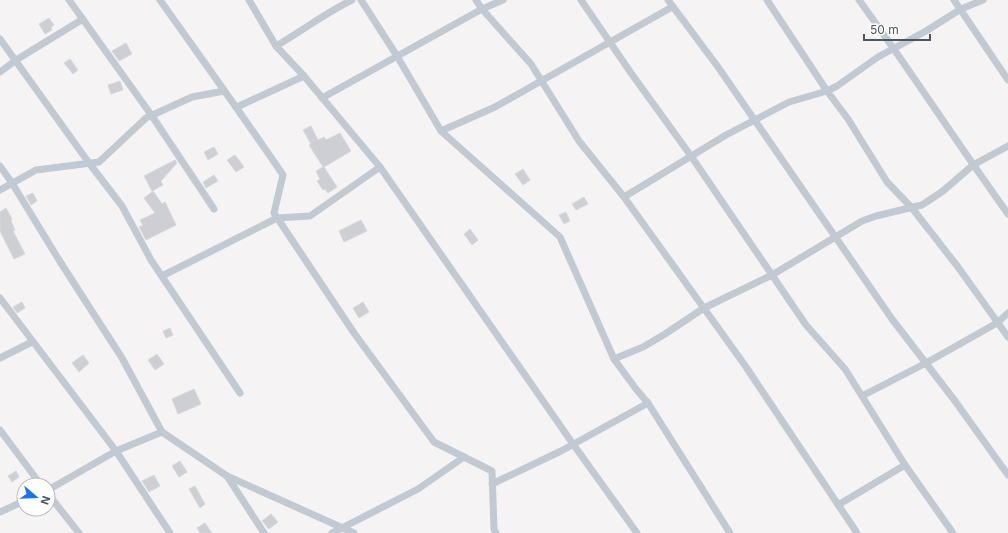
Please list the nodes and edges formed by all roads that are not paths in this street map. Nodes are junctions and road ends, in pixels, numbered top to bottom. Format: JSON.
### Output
{"nodes":[{"id":1,"x":69,"y":0,"type":"edge"},
{"id":2,"x":160,"y":0,"type":"edge"},
{"id":3,"x":249,"y":0,"type":"edge"},
{"id":4,"x":352,"y":0,"type":"edge"},
{"id":5,"x":361,"y":0,"type":"edge"},
{"id":6,"x":476,"y":0,"type":"edge"},
{"id":7,"x":503,"y":0,"type":"edge"},
{"id":8,"x":582,"y":0,"type":"edge"},
{"id":9,"x":668,"y":0,"type":"edge"},
{"id":10,"x":766,"y":0,"type":"edge"},
{"id":11,"x":860,"y":0,"type":"edge"},
{"id":12,"x":954,"y":0,"type":"edge"},
{"id":13,"x":983,"y":0,"type":"edge"},
{"id":14,"x":672,"y":7,"type":"junction"},
{"id":15,"x":482,"y":9,"type":"junction"},
{"id":16,"x":961,"y":9,"type":"junction"},
{"id":17,"x":83,"y":19,"type":"junction"},
{"id":18,"x":0,"y":39,"type":"edge"},
{"id":19,"x":609,"y":42,"type":"junction"},
{"id":20,"x":276,"y":46,"type":"junction"},
{"id":21,"x":893,"y":48,"type":"junction"},
{"id":22,"x":397,"y":56,"type":"junction"},
{"id":23,"x":16,"y":60,"type":"junction"},
{"id":24,"x":0,"y":72,"type":"edge"},
{"id":25,"x":304,"y":76,"type":"junction"},
{"id":26,"x":541,"y":80,"type":"junction"},
{"id":27,"x":1008,"y":80,"type":"edge"},
{"id":28,"x":224,"y":91,"type":"junction"},
{"id":29,"x":826,"y":91,"type":"junction"},
{"id":30,"x":322,"y":98,"type":"junction"},
{"id":31,"x":237,"y":107,"type":"junction"},
{"id":32,"x":152,"y":116,"type":"junction"},
{"id":33,"x":754,"y":119,"type":"junction"},
{"id":34,"x":441,"y":131,"type":"junction"},
{"id":35,"x":1008,"y":146,"type":"edge"},
{"id":36,"x":691,"y":156,"type":"junction"},
{"id":37,"x":88,"y":163,"type":"junction"},
{"id":38,"x":973,"y":165,"type":"junction"},
{"id":39,"x":0,"y":166,"type":"edge"},
{"id":40,"x":380,"y":167,"type":"junction"},
{"id":41,"x":12,"y":183,"type":"junction"},
{"id":42,"x":0,"y":190,"type":"edge"},
{"id":43,"x":624,"y":197,"type":"junction"},
{"id":44,"x":912,"y":208,"type":"junction"},
{"id":45,"x":214,"y":209,"type":"dead end"},
{"id":46,"x":1008,"y":214,"type":"edge"},
{"id":47,"x":277,"y":218,"type":"junction"},
{"id":48,"x":836,"y":237,"type":"junction"},
{"id":49,"x":772,"y":275,"type":"junction"},
{"id":50,"x":162,"y":276,"type":"junction"},
{"id":51,"x":0,"y":298,"type":"edge"},
{"id":52,"x":704,"y":308,"type":"junction"},
{"id":53,"x":1008,"y":313,"type":"edge"},
{"id":54,"x":997,"y":323,"type":"junction"},
{"id":55,"x":1008,"y":337,"type":"edge"},
{"id":56,"x":32,"y":342,"type":"junction"},
{"id":57,"x":0,"y":358,"type":"edge"},
{"id":58,"x":614,"y":359,"type":"junction"},
{"id":59,"x":926,"y":364,"type":"junction"},
{"id":60,"x":240,"y":393,"type":"dead end"},
{"id":61,"x":862,"y":396,"type":"junction"},
{"id":62,"x":648,"y":403,"type":"junction"},
{"id":63,"x":0,"y":430,"type":"edge"},
{"id":64,"x":162,"y":432,"type":"junction"},
{"id":65,"x":573,"y":444,"type":"junction"},
{"id":66,"x":116,"y":451,"type":"junction"},
{"id":67,"x":464,"y":457,"type":"junction"},
{"id":68,"x":905,"y":466,"type":"junction"},
{"id":69,"x":1008,"y":475,"type":"edge"},
{"id":70,"x":227,"y":476,"type":"junction"},
{"id":71,"x":35,"y":477,"type":"edge"},
{"id":72,"x":492,"y":484,"type":"junction"},
{"id":73,"x":56,"y":485,"type":"edge"},
{"id":74,"x":56,"y":504,"type":"edge"},
{"id":75,"x":16,"y":505,"type":"edge"},
{"id":76,"x":838,"y":505,"type":"junction"},
{"id":77,"x":0,"y":512,"type":"edge"},
{"id":78,"x":341,"y":528,"type":"junction"},
{"id":79,"x":79,"y":533,"type":"edge"},
{"id":80,"x":170,"y":533,"type":"edge"},
{"id":81,"x":264,"y":533,"type":"edge"},
{"id":82,"x":332,"y":533,"type":"edge"},
{"id":83,"x":354,"y":533,"type":"edge"},
{"id":84,"x":496,"y":533,"type":"edge"},
{"id":85,"x":637,"y":533,"type":"edge"},
{"id":86,"x":730,"y":533,"type":"edge"},
{"id":87,"x":857,"y":533,"type":"edge"},
{"id":88,"x":953,"y":533,"type":"edge"}],
"edges":[{"from":1,"to":17,"type":"street"},
{"from":2,"to":28,"type":"street"},
{"from":3,"to":20,"type":"street"},
{"from":4,"to":20,"type":"street"},
{"from":5,"to":22,"type":"street"},
{"from":6,"to":15,"type":"street"},
{"from":7,"to":15,"type":"street"},
{"from":8,"to":19,"type":"street"},
{"from":9,"to":14,"type":"street"},
{"from":10,"to":29,"type":"street"},
{"from":11,"to":21,"type":"street"},
{"from":12,"to":16,"type":"street"},
{"from":13,"to":16,"type":"street"},
{"from":14,"to":19,"type":"street"},
{"from":14,"to":33,"type":"street"},
{"from":15,"to":22,"type":"street"},
{"from":15,"to":26,"type":"street"},
{"from":16,"to":21,"type":"street"},
{"from":16,"to":27,"type":"street"},
{"from":17,"to":23,"type":"street"},
{"from":17,"to":32,"type":"street"},
{"from":18,"to":23,"type":"street"},
{"from":19,"to":26,"type":"street"},
{"from":19,"to":36,"type":"street"},
{"from":20,"to":25,"type":"street"},
{"from":21,"to":29,"type":"street"},
{"from":21,"to":38,"type":"street"},
{"from":22,"to":30,"type":"street"},
{"from":22,"to":34,"type":"street"},
{"from":23,"to":24,"type":"street"},
{"from":23,"to":37,"type":"street"},
{"from":25,"to":30,"type":"street"},
{"from":25,"to":31,"type":"street"},
{"from":26,"to":34,"type":"street"},
{"from":26,"to":43,"type":"street"},
{"from":28,"to":31,"type":"street"},
{"from":28,"to":32,"type":"street"},
{"from":29,"to":33,"type":"street"},
{"from":29,"to":44,"type":"street"},
{"from":30,"to":40,"type":"street"},
{"from":31,"to":47,"type":"street"},
{"from":32,"to":37,"type":"street"},
{"from":32,"to":45,"type":"street"},
{"from":33,"to":36,"type":"street"},
{"from":33,"to":48,"type":"street"},
{"from":34,"to":58,"type":"street"},
{"from":35,"to":38,"type":"street"},
{"from":36,"to":43,"type":"street"},
{"from":36,"to":49,"type":"street"},
{"from":37,"to":41,"type":"street"},
{"from":37,"to":50,"type":"street"},
{"from":38,"to":44,"type":"street"},
{"from":38,"to":46,"type":"street"},
{"from":39,"to":41,"type":"street"},
{"from":40,"to":47,"type":"street"},
{"from":40,"to":65,"type":"street"},
{"from":41,"to":42,"type":"street"},
{"from":41,"to":64,"type":"street"},
{"from":43,"to":52,"type":"street"},
{"from":44,"to":48,"type":"street"},
{"from":44,"to":54,"type":"street"},
{"from":47,"to":50,"type":"street"},
{"from":47,"to":67,"type":"street"},
{"from":48,"to":49,"type":"street"},
{"from":48,"to":59,"type":"street"},
{"from":49,"to":52,"type":"street"},
{"from":49,"to":61,"type":"street"},
{"from":50,"to":60,"type":"street"},
{"from":51,"to":56,"type":"street"},
{"from":52,"to":58,"type":"street"},
{"from":52,"to":76,"type":"street"},
{"from":53,"to":54,"type":"street"},
{"from":54,"to":55,"type":"street"},
{"from":54,"to":59,"type":"street"},
{"from":56,"to":57,"type":"street"},
{"from":56,"to":66,"type":"street"},
{"from":58,"to":62,"type":"street"},
{"from":59,"to":61,"type":"street"},
{"from":59,"to":69,"type":"street"},
{"from":61,"to":68,"type":"street"},
{"from":62,"to":65,"type":"street"},
{"from":62,"to":86,"type":"street"},
{"from":63,"to":71,"type":"street"},
{"from":64,"to":66,"type":"street"},
{"from":64,"to":70,"type":"street"},
{"from":65,"to":72,"type":"street"},
{"from":65,"to":85,"type":"street"},
{"from":66,"to":73,"type":"street"},
{"from":66,"to":80,"type":"street"},
{"from":67,"to":72,"type":"street"},
{"from":67,"to":78,"type":"street"},
{"from":68,"to":76,"type":"street"},
{"from":68,"to":88,"type":"street"},
{"from":70,"to":78,"type":"street"},
{"from":70,"to":81,"type":"street"},
{"from":72,"to":84,"type":"street"},
{"from":74,"to":79,"type":"street"},
{"from":75,"to":77,"type":"street"},
{"from":76,"to":87,"type":"street"},
{"from":78,"to":82,"type":"street"},
{"from":78,"to":83,"type":"street"}]}
